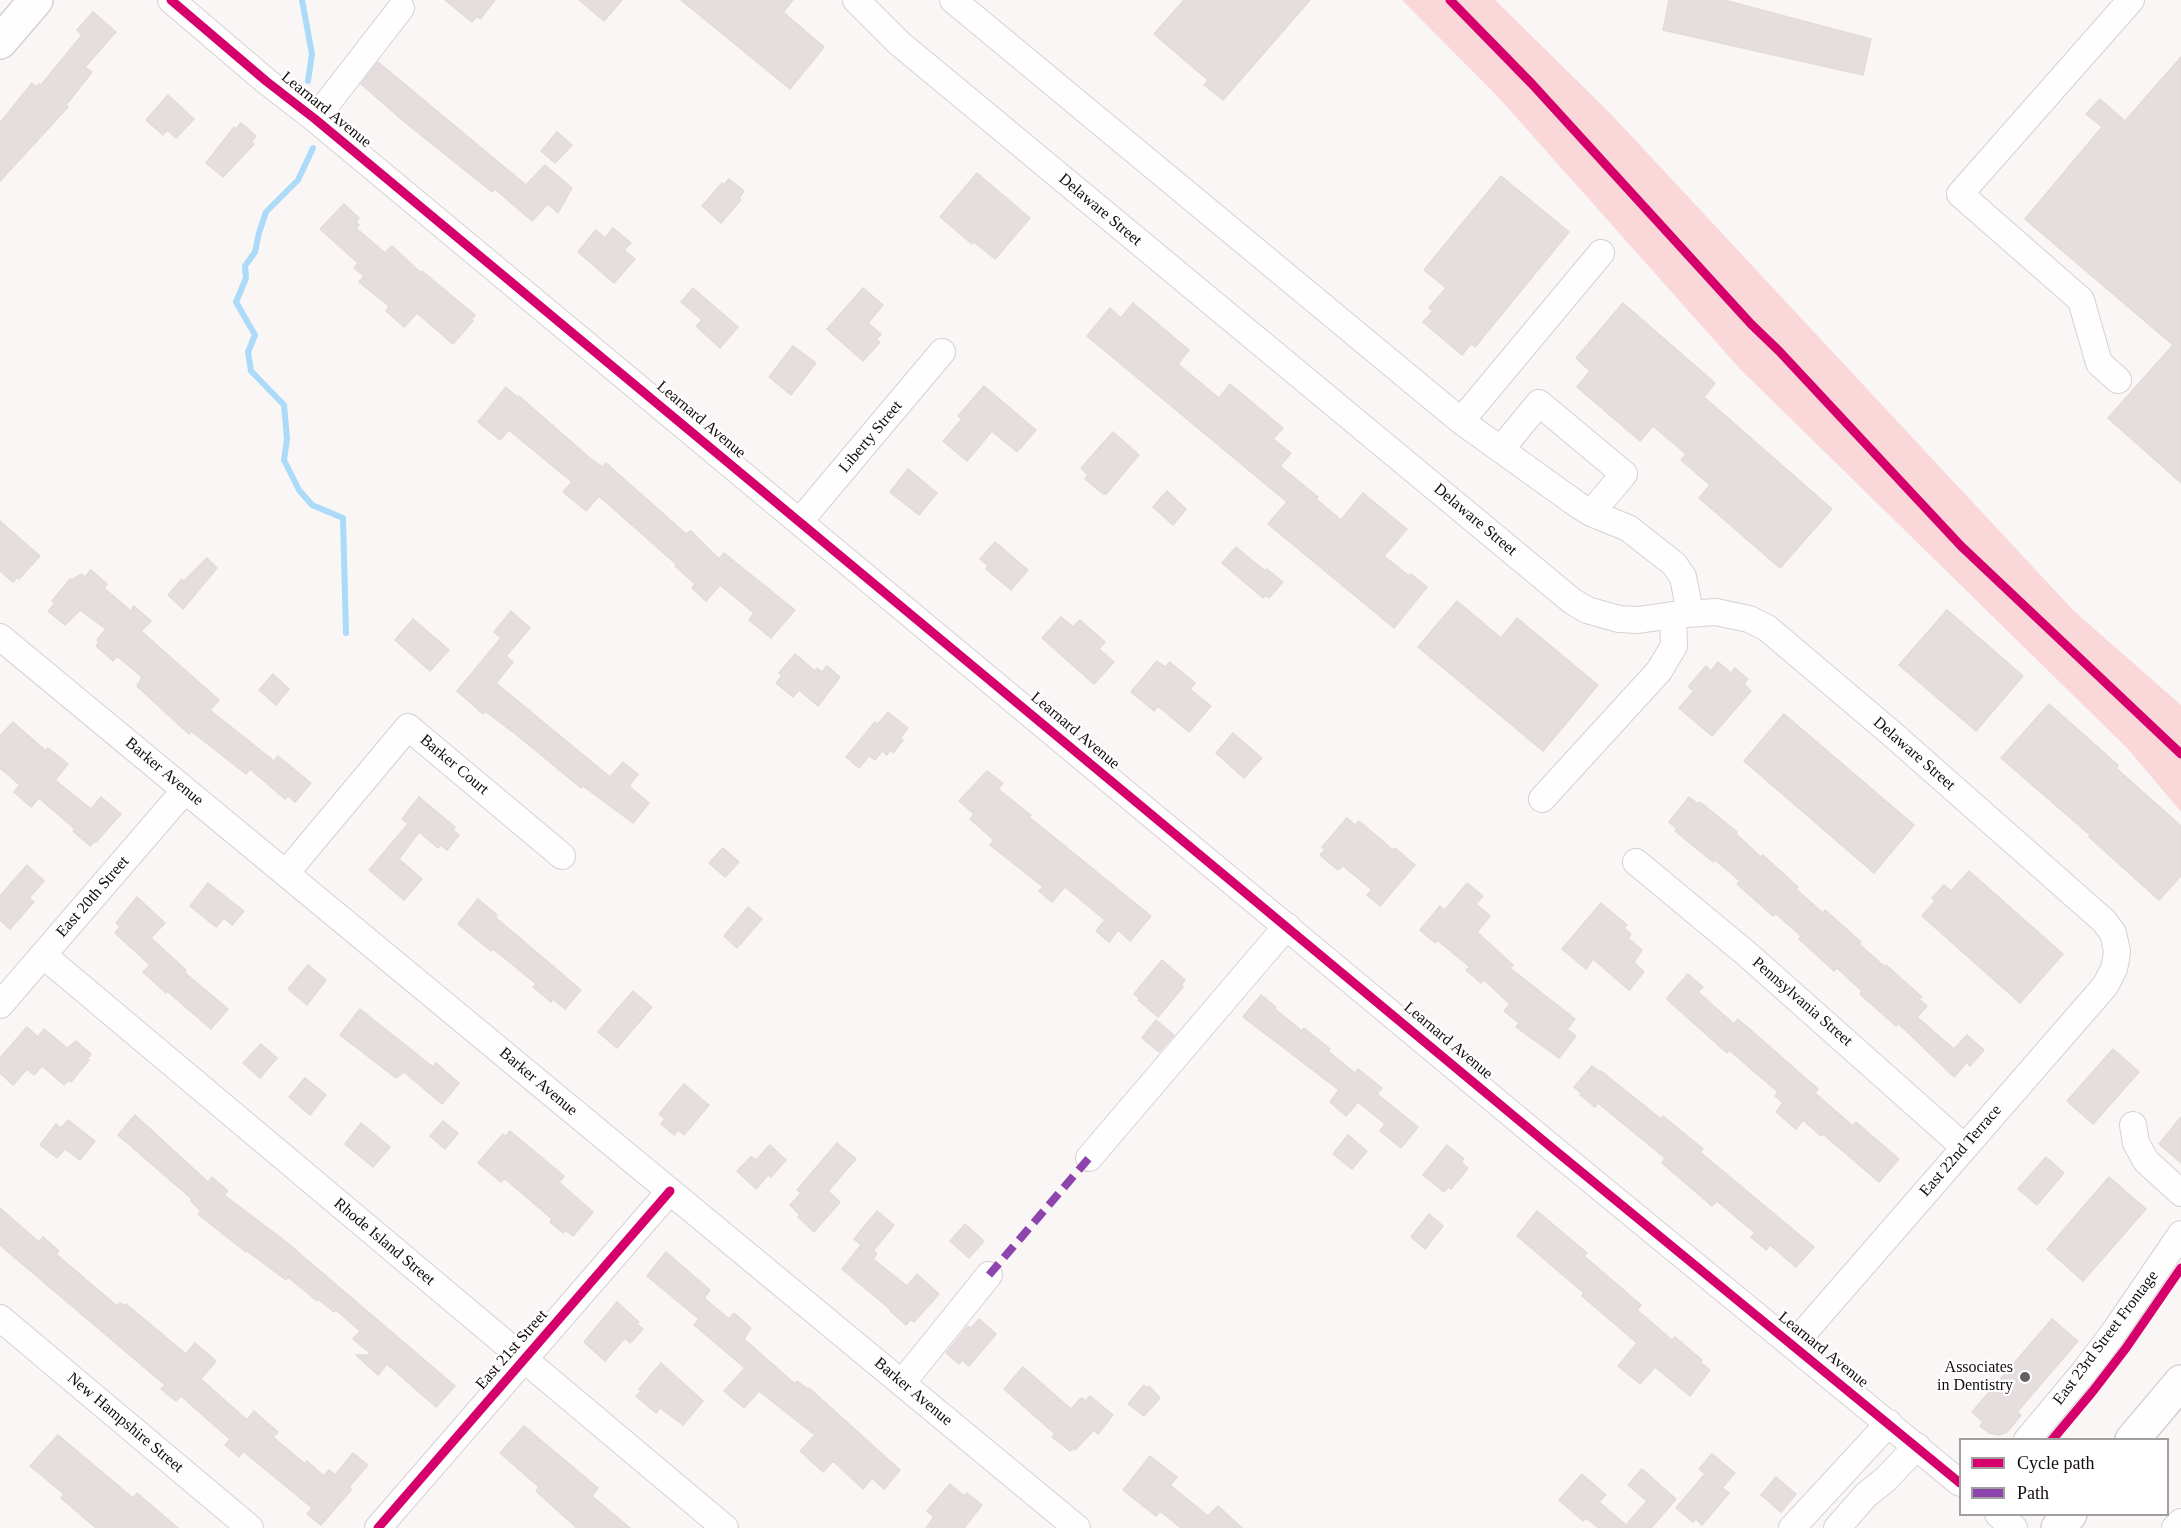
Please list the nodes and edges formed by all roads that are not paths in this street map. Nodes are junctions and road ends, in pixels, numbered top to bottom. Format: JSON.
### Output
{"nodes":[{"id":1,"x":36,"y":0,"type":"edge"},
{"id":2,"x":171,"y":0,"type":"edge"},
{"id":3,"x":856,"y":0,"type":"edge"},
{"id":4,"x":953,"y":0,"type":"edge"},
{"id":5,"x":2131,"y":0,"type":"edge"},
{"id":6,"x":401,"y":8,"type":"dead end"},
{"id":7,"x":0,"y":42,"type":"edge"},
{"id":8,"x":315,"y":119,"type":"junction"},
{"id":9,"x":1601,"y":253,"type":"dead end"},
{"id":10,"x":942,"y":352,"type":"dead end"},
{"id":11,"x":2118,"y":380,"type":"dead end"},
{"id":12,"x":1461,"y":421,"type":"junction"},
{"id":13,"x":1501,"y":449,"type":"junction"},
{"id":14,"x":1592,"y":513,"type":"junction"},
{"id":15,"x":800,"y":521,"type":"junction"},
{"id":16,"x":1682,"y":614,"type":"junction"},
{"id":17,"x":0,"y":637,"type":"edge"},
{"id":18,"x":185,"y":790,"type":"junction"},
{"id":19,"x":1542,"y":799,"type":"dead end"},
{"id":20,"x":562,"y":856,"type":"dead end"},
{"id":21,"x":1636,"y":862,"type":"dead end"},
{"id":22,"x":286,"y":873,"type":"junction"},
{"id":23,"x":1287,"y":926,"type":"junction"},
{"id":24,"x":2117,"y":951,"type":"joint"},
{"id":25,"x":43,"y":955,"type":"junction"},
{"id":26,"x":4,"y":991,"type":"edge"},
{"id":27,"x":2133,"y":1125,"type":"dead end"},
{"id":28,"x":1964,"y":1147,"type":"junction"},
{"id":29,"x":1089,"y":1158,"type":"dead end"},
{"id":30,"x":670,"y":1191,"type":"junction"},
{"id":31,"x":2181,"y":1193,"type":"edge"},
{"id":32,"x":2181,"y":1234,"type":"edge"},
{"id":33,"x":989,"y":1275,"type":"dead end"},
{"id":34,"x":0,"y":1318,"type":"edge"},
{"id":35,"x":1793,"y":1345,"type":"junction"},
{"id":36,"x":524,"y":1359,"type":"junction"},
{"id":37,"x":2181,"y":1382,"type":"edge"},
{"id":38,"x":902,"y":1383,"type":"junction"},
{"id":39,"x":1889,"y":1423,"type":"junction"},
{"id":40,"x":2029,"y":1438,"type":"edge"},
{"id":41,"x":2134,"y":1438,"type":"edge"},
{"id":42,"x":1917,"y":1446,"type":"junction"},
{"id":43,"x":1959,"y":1482,"type":"edge"},
{"id":44,"x":1999,"y":1516,"type":"edge"},
{"id":45,"x":2069,"y":1516,"type":"edge"},
{"id":46,"x":2181,"y":1522,"type":"edge"},
{"id":47,"x":250,"y":1528,"type":"edge"},
{"id":48,"x":378,"y":1528,"type":"edge"},
{"id":49,"x":725,"y":1528,"type":"edge"},
{"id":50,"x":1077,"y":1528,"type":"edge"},
{"id":51,"x":1792,"y":1528,"type":"edge"},
{"id":52,"x":1838,"y":1528,"type":"edge"},
{"id":53,"x":2014,"y":1528,"type":"edge"},
{"id":54,"x":2058,"y":1528,"type":"edge"},
{"id":55,"x":2175,"y":1528,"type":"edge"}],
"edges":[{"from":1,"to":7,"type":"main road"},
{"from":2,"to":8,"type":"street","name":"Learnard Avenue"},
{"from":3,"to":16,"type":"street","name":"Delaware Street"},
{"from":4,"to":12,"type":"street"},
{"from":5,"to":11,"type":"street"},
{"from":6,"to":8,"type":"street"},
{"from":8,"to":15,"type":"street","name":"Learnard Avenue"},
{"from":9,"to":12,"type":"street"},
{"from":10,"to":15,"type":"street","name":"Liberty Street"},
{"from":12,"to":13,"type":"street"},
{"from":13,"to":14,"type":"street"},
{"from":13,"to":14,"type":"street"},
{"from":14,"to":16,"type":"street"},
{"from":15,"to":23,"type":"street","name":"Learnard Avenue"},
{"from":16,"to":19,"type":"street"},
{"from":16,"to":24,"type":"street","name":"Delaware Street"},
{"from":17,"to":18,"type":"street","name":"Barker Avenue"},
{"from":18,"to":22,"type":"street","name":"Barker Avenue"},
{"from":18,"to":25,"type":"street","name":"East 20th Street"},
{"from":20,"to":22,"type":"street","name":"Barker Court"},
{"from":21,"to":28,"type":"street","name":"Pennsylvania Street"},
{"from":22,"to":30,"type":"street","name":"Barker Avenue"},
{"from":23,"to":29,"type":"street"},
{"from":23,"to":35,"type":"street","name":"Learnard Avenue"},
{"from":24,"to":28,"type":"street","name":"East 22nd Terrace"},
{"from":25,"to":26,"type":"street","name":"East 20th Street"},
{"from":25,"to":36,"type":"street","name":"Rhode Island Street"},
{"from":27,"to":31,"type":"street"},
{"from":28,"to":35,"type":"street","name":"East 22nd Terrace"},
{"from":30,"to":36,"type":"street","name":"East 21st Street"},
{"from":30,"to":38,"type":"street","name":"Barker Avenue"},
{"from":32,"to":40,"type":"street","name":"East 23rd Street Frontage"},
{"from":33,"to":38,"type":"street"},
{"from":34,"to":47,"type":"street","name":"New Hampshire Street"},
{"from":35,"to":39,"type":"street","name":"Learnard Avenue"},
{"from":36,"to":48,"type":"street","name":"East 21st Street"},
{"from":36,"to":49,"type":"street","name":"Rhode Island Street"},
{"from":37,"to":41,"type":"main road"},
{"from":38,"to":50,"type":"street","name":"Barker Avenue"},
{"from":39,"to":42,"type":"street","name":"Learnard Avenue"},
{"from":39,"to":51,"type":"street"},
{"from":42,"to":43,"type":"street","name":"Learnard Avenue"},
{"from":42,"to":52,"type":"street"},
{"from":44,"to":53,"type":"street"},
{"from":45,"to":54,"type":"main road"},
{"from":46,"to":55,"type":"street"}]}
